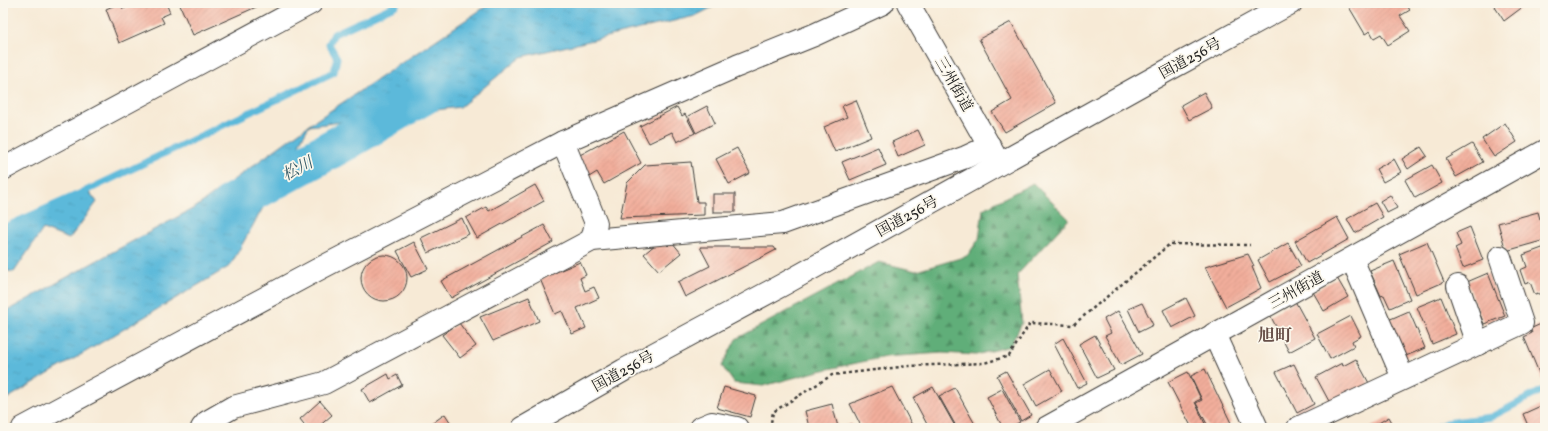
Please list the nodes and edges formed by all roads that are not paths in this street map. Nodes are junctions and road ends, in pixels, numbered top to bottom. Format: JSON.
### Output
{"nodes":[{"id":1,"x":311,"y":3,"type":"edge"},
{"id":2,"x":883,"y":3,"type":"edge"},
{"id":3,"x":908,"y":3,"type":"edge"},
{"id":4,"x":1291,"y":3,"type":"edge"},
{"id":5,"x":563,"y":142,"type":"junction"},
{"id":6,"x":1545,"y":151,"type":"edge"},
{"id":7,"x":995,"y":155,"type":"junction"},
{"id":8,"x":3,"y":169,"type":"edge"},
{"id":9,"x":592,"y":240,"type":"junction"},
{"id":10,"x":1500,"y":257,"type":"dead end"},
{"id":11,"x":1352,"y":259,"type":"junction"},
{"id":12,"x":1458,"y":286,"type":"dead end"},
{"id":13,"x":1214,"y":334,"type":"junction"},
{"id":14,"x":1478,"y":344,"type":"junction"},
{"id":15,"x":1402,"y":378,"type":"junction"},
{"id":16,"x":22,"y":428,"type":"edge"},
{"id":17,"x":202,"y":428,"type":"edge"},
{"id":18,"x":523,"y":428,"type":"edge"},
{"id":19,"x":700,"y":428,"type":"edge"},
{"id":20,"x":737,"y":428,"type":"edge"},
{"id":21,"x":1046,"y":428,"type":"edge"},
{"id":22,"x":1257,"y":428,"type":"edge"},
{"id":23,"x":1298,"y":428,"type":"edge"}],
"edges":[{"from":1,"to":8,"type":"main road"},
{"from":2,"to":5,"type":"main road"},
{"from":3,"to":7,"type":"main road","name":"三州街道"},
{"from":4,"to":7,"type":"main road","name":"国道256号"},
{"from":5,"to":9,"type":"main road"},
{"from":5,"to":16,"type":"main road"},
{"from":6,"to":11,"type":"main road","name":"三州街道"},
{"from":7,"to":9,"type":"main road"},
{"from":7,"to":18,"type":"main road","name":"国道256号"},
{"from":9,"to":17,"type":"main road"},
{"from":10,"to":14,"type":"main road"},
{"from":11,"to":13,"type":"main road","name":"三州街道"},
{"from":11,"to":15,"type":"main road"},
{"from":12,"to":14,"type":"main road"},
{"from":13,"to":21,"type":"main road","name":"三州街道"},
{"from":13,"to":22,"type":"main road"},
{"from":14,"to":15,"type":"main road"},
{"from":15,"to":23,"type":"main road"},
{"from":19,"to":20,"type":"main road"}]}
